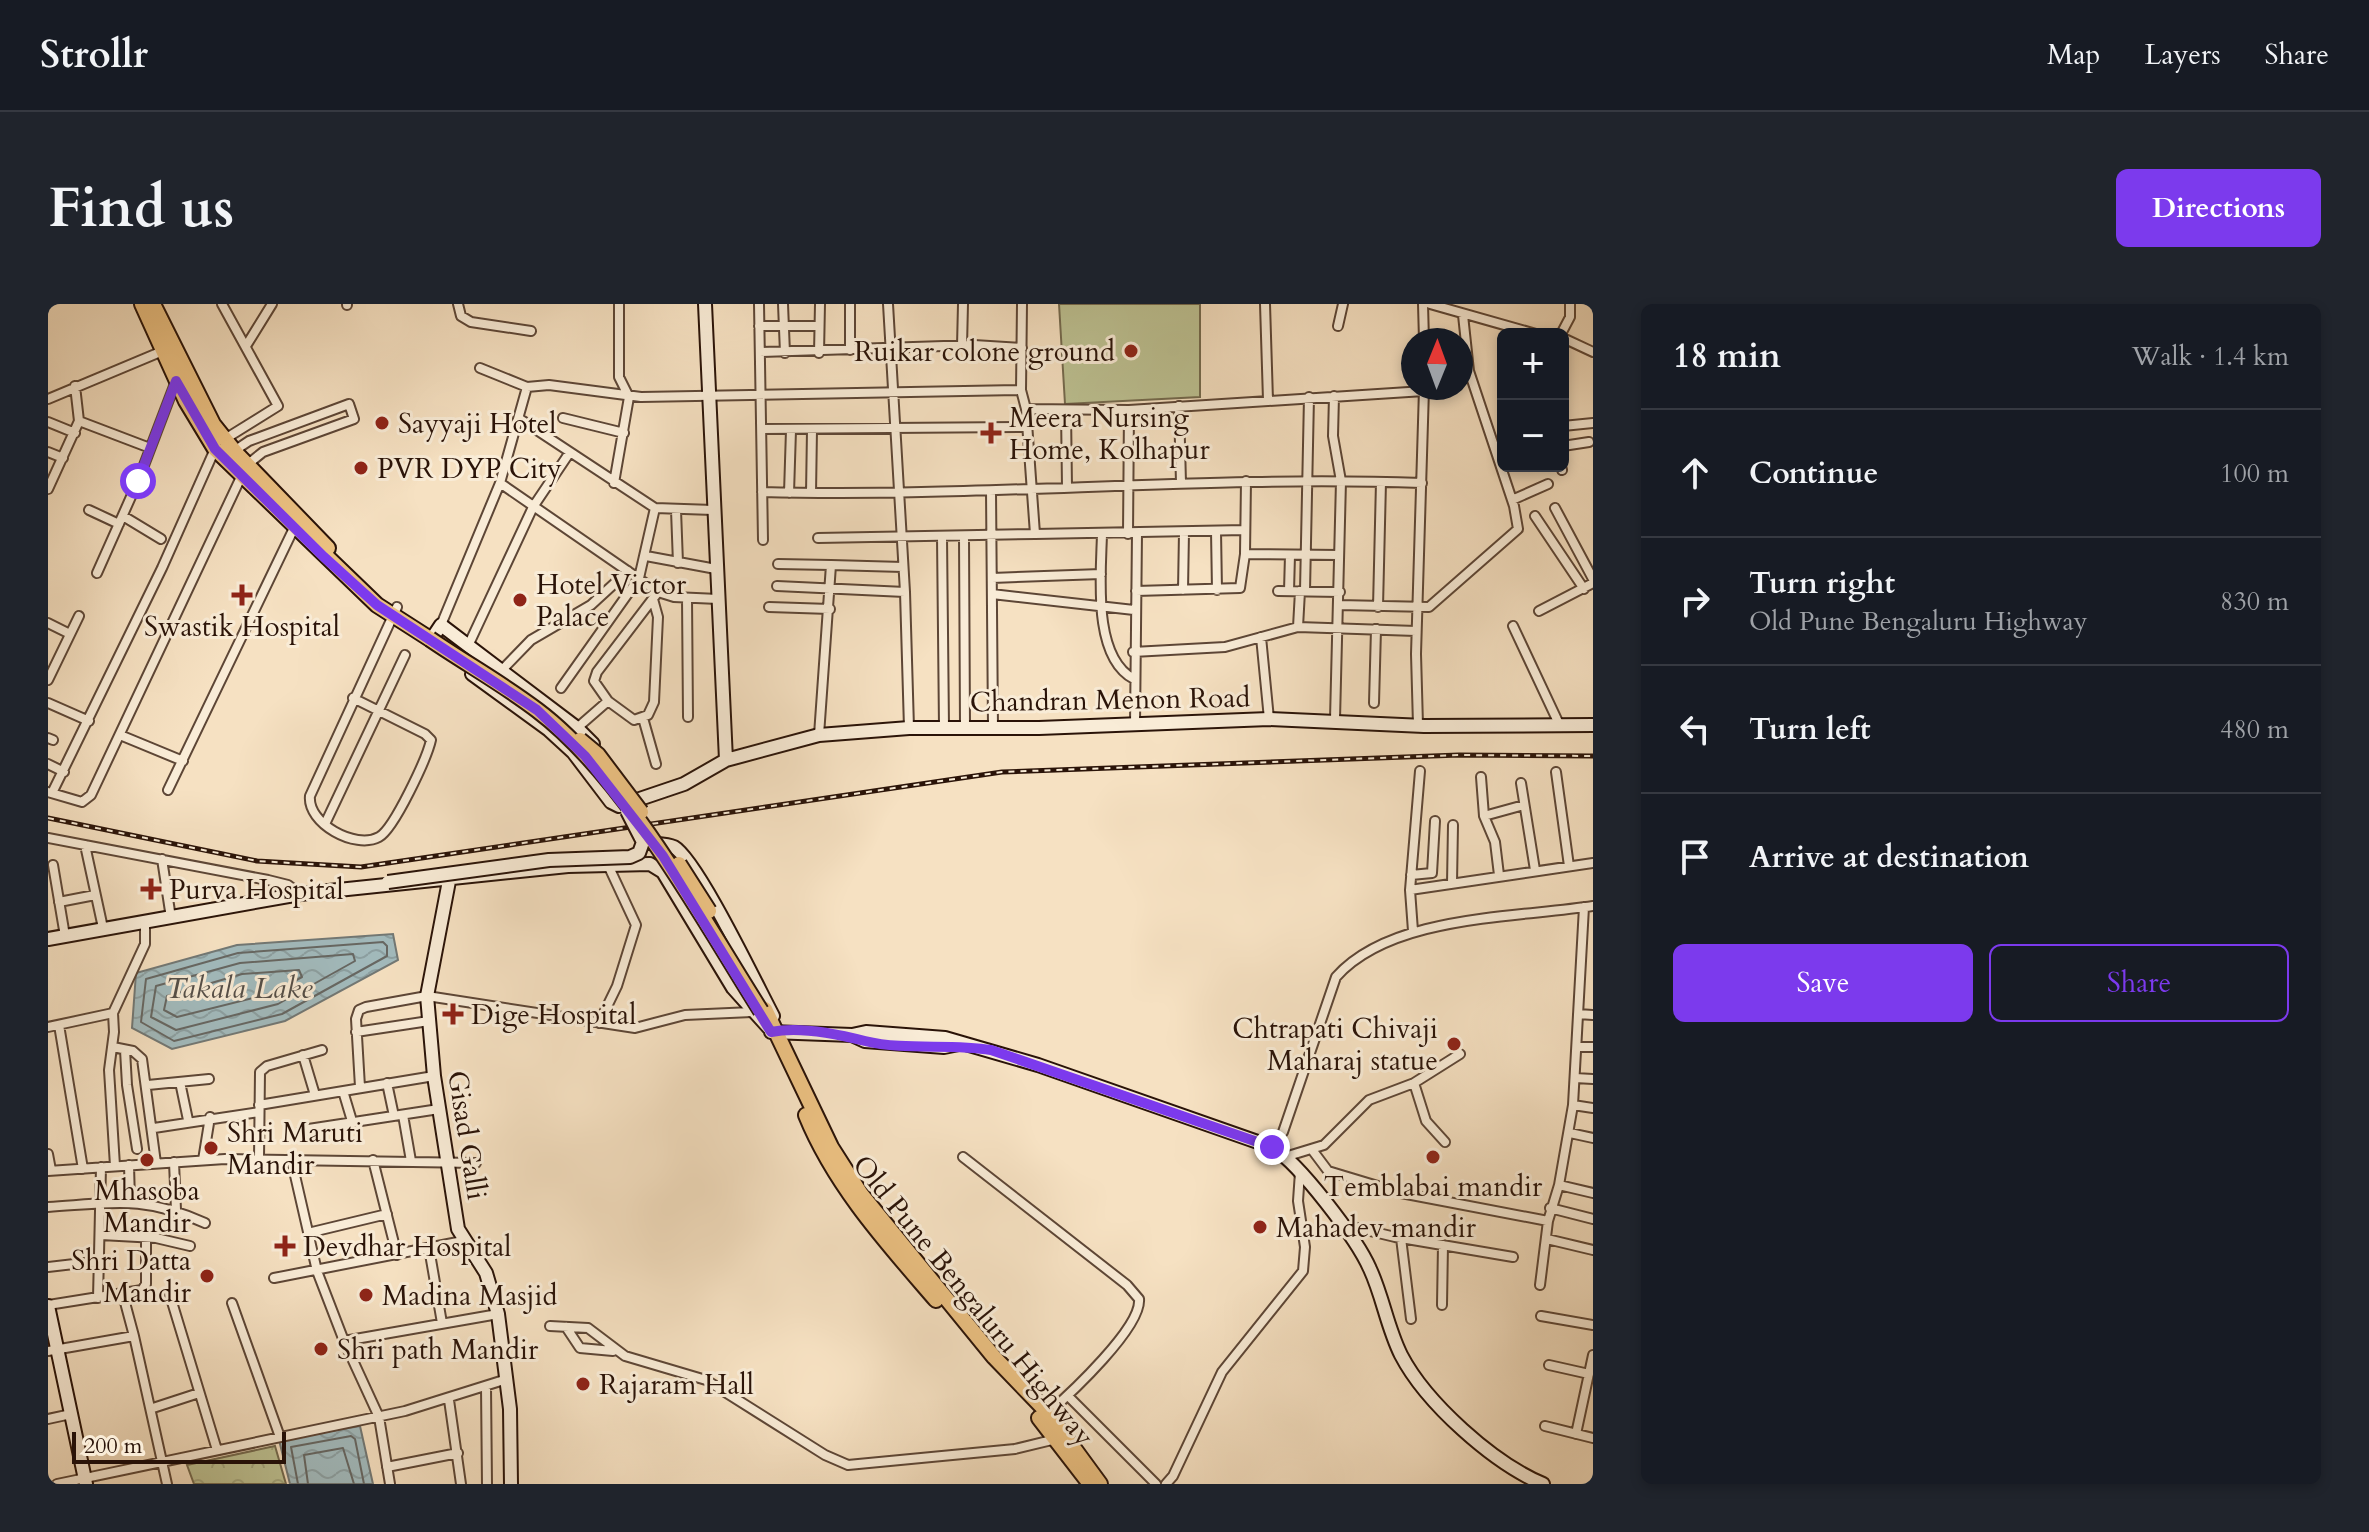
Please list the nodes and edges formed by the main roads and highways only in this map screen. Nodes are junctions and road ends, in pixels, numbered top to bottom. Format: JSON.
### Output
{"nodes":[{"id":1,"x":142,"y":304,"type":"edge"},
{"id":2,"x":153,"y":304,"type":"edge"},
{"id":3,"x":168,"y":349,"type":"junction"},
{"id":4,"x":225,"y":446,"type":"junction"},
{"id":5,"x":244,"y":470,"type":"junction"},
{"id":6,"x":394,"y":611,"type":"junction"},
{"id":7,"x":437,"y":634,"type":"junction"},
{"id":8,"x":759,"y":1011,"type":"junction"},
{"id":9,"x":773,"y":1029,"type":"junction"},
{"id":10,"x":1090,"y":1484,"type":"edge"},
{"id":11,"x":1100,"y":1484,"type":"edge"}],
"edges":[{"from":1,"to":3,"type":"main road","name":"Old Pune Bengaluru Highway"},
{"from":2,"to":3,"type":"main road","name":"Old Pune Bengaluru Highway"},
{"from":3,"to":4,"type":"main road","name":"Old Pune Bengaluru Highway"},
{"from":3,"to":4,"type":"main road","name":"Old Pune Bengaluru Highway"},
{"from":4,"to":5,"type":"main road","name":"Old Pune Bengaluru Highway"},
{"from":5,"to":6,"type":"main road","name":"Old Pune Bengaluru Highway"},
{"from":5,"to":6,"type":"main road","name":"Old Pune Bengaluru Highway"},
{"from":6,"to":7,"type":"main road","name":"Old Pune Bengaluru Highway"},
{"from":7,"to":8,"type":"main road","name":"Old Pune Bengaluru Highway","bridge":true},
{"from":7,"to":8,"type":"main road","name":"Old Pune Bengaluru Highway","bridge":true},
{"from":8,"to":9,"type":"main road","name":"Old Pune Bengaluru Highway"},
{"from":9,"to":10,"type":"main road","name":"Old Pune Bengaluru Highway"},
{"from":9,"to":11,"type":"main road","name":"Old Pune Bengaluru Highway"}]}
